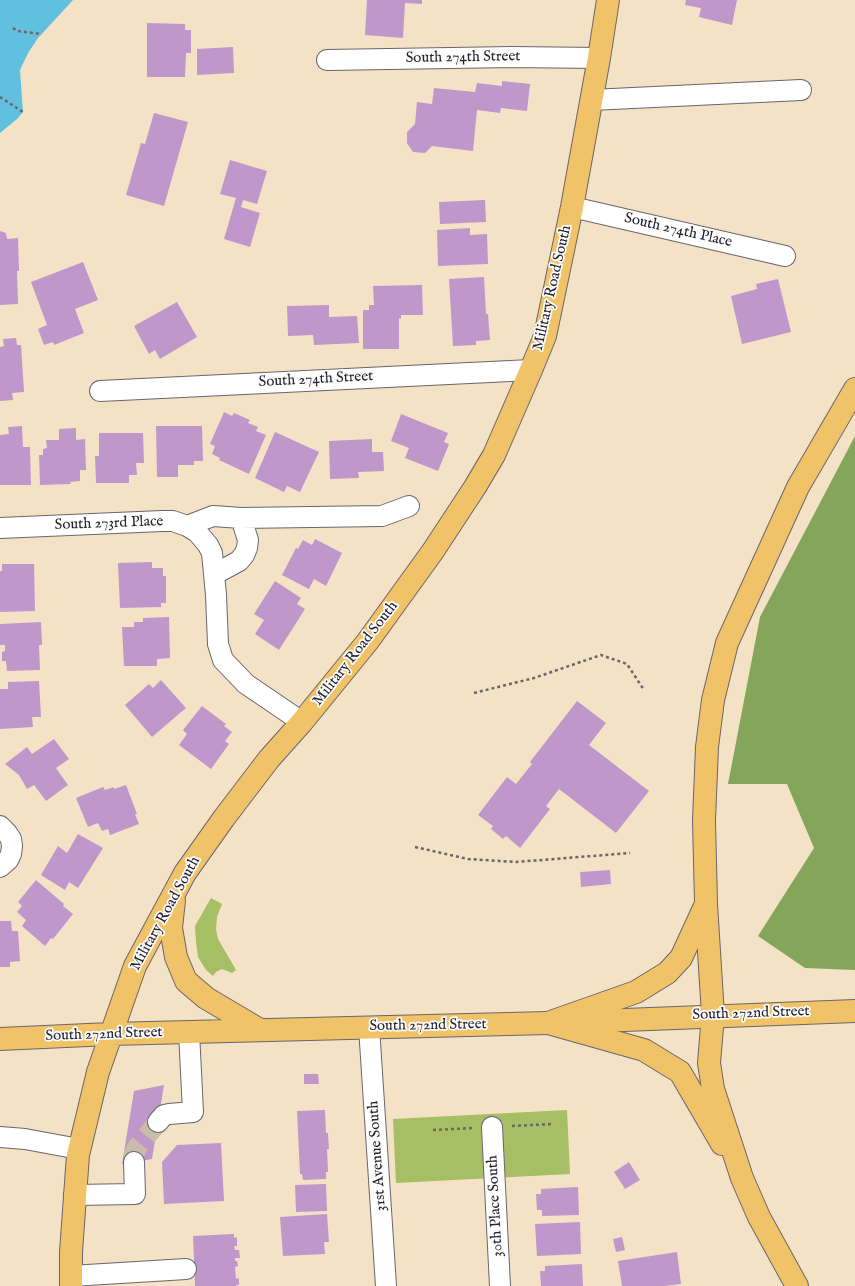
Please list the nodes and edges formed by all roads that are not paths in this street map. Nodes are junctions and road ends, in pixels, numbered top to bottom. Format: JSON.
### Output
{"nodes":[{"id":1,"x":608,"y":0,"type":"edge"},
{"id":2,"x":599,"y":58,"type":"junction"},
{"id":3,"x":327,"y":60,"type":"dead end"},
{"id":4,"x":802,"y":90,"type":"dead end"},
{"id":5,"x":591,"y":100,"type":"junction"},
{"id":6,"x":572,"y":207,"type":"junction"},
{"id":7,"x":785,"y":256,"type":"dead end"},
{"id":8,"x":531,"y":370,"type":"junction"},
{"id":9,"x":855,"y":389,"type":"edge"},
{"id":10,"x":100,"y":390,"type":"dead end"},
{"id":11,"x":409,"y":506,"type":"dead end"},
{"id":12,"x":241,"y":518,"type":"junction"},
{"id":13,"x":187,"y":526,"type":"junction"},
{"id":14,"x":0,"y":528,"type":"edge"},
{"id":15,"x":215,"y":574,"type":"junction"},
{"id":16,"x":302,"y":722,"type":"junction"},
{"id":17,"x":0,"y":826,"type":"edge"},
{"id":18,"x":0,"y":867,"type":"edge"},
{"id":19,"x":175,"y":892,"type":"junction"},
{"id":20,"x":706,"y":904,"type":"junction"},
{"id":21,"x":855,"y":1011,"type":"edge"},
{"id":22,"x":713,"y":1015,"type":"junction"},
{"id":23,"x":548,"y":1022,"type":"junction"},
{"id":24,"x":369,"y":1027,"type":"junction"},
{"id":25,"x":260,"y":1030,"type":"junction"},
{"id":26,"x":189,"y":1032,"type":"junction"},
{"id":27,"x":110,"y":1034,"type":"junction"},
{"id":28,"x":0,"y":1040,"type":"edge"},
{"id":29,"x":158,"y":1122,"type":"tunnel mouth"},
{"id":30,"x":492,"y":1127,"type":"road end"},
{"id":31,"x":0,"y":1137,"type":"edge"},
{"id":32,"x":79,"y":1149,"type":"junction"},
{"id":33,"x":134,"y":1162,"type":"tunnel mouth"},
{"id":34,"x":742,"y":1178,"type":"junction"},
{"id":35,"x":74,"y":1195,"type":"junction"},
{"id":36,"x":186,"y":1269,"type":"dead end"},
{"id":37,"x":71,"y":1281,"type":"edge"},
{"id":38,"x":386,"y":1286,"type":"edge"},
{"id":39,"x":500,"y":1286,"type":"edge"},
{"id":40,"x":797,"y":1286,"type":"edge"}],
"edges":[{"from":1,"to":2,"type":"main road","name":"Military Road South"},
{"from":2,"to":3,"type":"street","name":"South 274th Street"},
{"from":2,"to":5,"type":"main road","name":"Military Road South"},
{"from":4,"to":5,"type":"street"},
{"from":5,"to":6,"type":"main road","name":"Military Road South"},
{"from":6,"to":7,"type":"street","name":"South 274th Place"},
{"from":6,"to":8,"type":"main road","name":"Military Road South"},
{"from":8,"to":10,"type":"street","name":"South 274th Street"},
{"from":8,"to":16,"type":"main road","name":"Military Road South"},
{"from":9,"to":20,"type":"main road"},
{"from":11,"to":12,"type":"street"},
{"from":12,"to":13,"type":"street"},
{"from":12,"to":15,"type":"street"},
{"from":13,"to":14,"type":"street","name":"South 273rd Place"},
{"from":13,"to":15,"type":"street","name":"South 273rd Place"},
{"from":15,"to":16,"type":"street"},
{"from":16,"to":19,"type":"main road","name":"Military Road South"},
{"from":17,"to":18,"type":"street"},
{"from":19,"to":25,"type":"main road"},
{"from":19,"to":27,"type":"main road","name":"Military Road South"},
{"from":20,"to":22,"type":"main road"},
{"from":20,"to":23,"type":"main road"},
{"from":21,"to":22,"type":"main road","name":"South 272nd Street"},
{"from":22,"to":23,"type":"main road","name":"South 272nd Street"},
{"from":22,"to":34,"type":"main road"},
{"from":23,"to":24,"type":"main road","name":"South 272nd Street"},
{"from":23,"to":34,"type":"main road"},
{"from":24,"to":25,"type":"main road","name":"South 272nd Street"},
{"from":24,"to":38,"type":"street","name":"31st Avenue South"},
{"from":25,"to":26,"type":"main road","name":"South 272nd Street"},
{"from":26,"to":27,"type":"main road","name":"South 272nd Street"},
{"from":26,"to":29,"type":"street"},
{"from":27,"to":28,"type":"main road","name":"South 272nd Street"},
{"from":27,"to":32,"type":"main road","name":"Military Road South"},
{"from":30,"to":39,"type":"street","name":"30th Place South"},
{"from":31,"to":32,"type":"street"},
{"from":32,"to":35,"type":"main road","name":"Military Road South"},
{"from":33,"to":35,"type":"street"},
{"from":34,"to":40,"type":"main road"},
{"from":35,"to":37,"type":"main road","name":"Military Road South"},
{"from":36,"to":37,"type":"street"}]}
